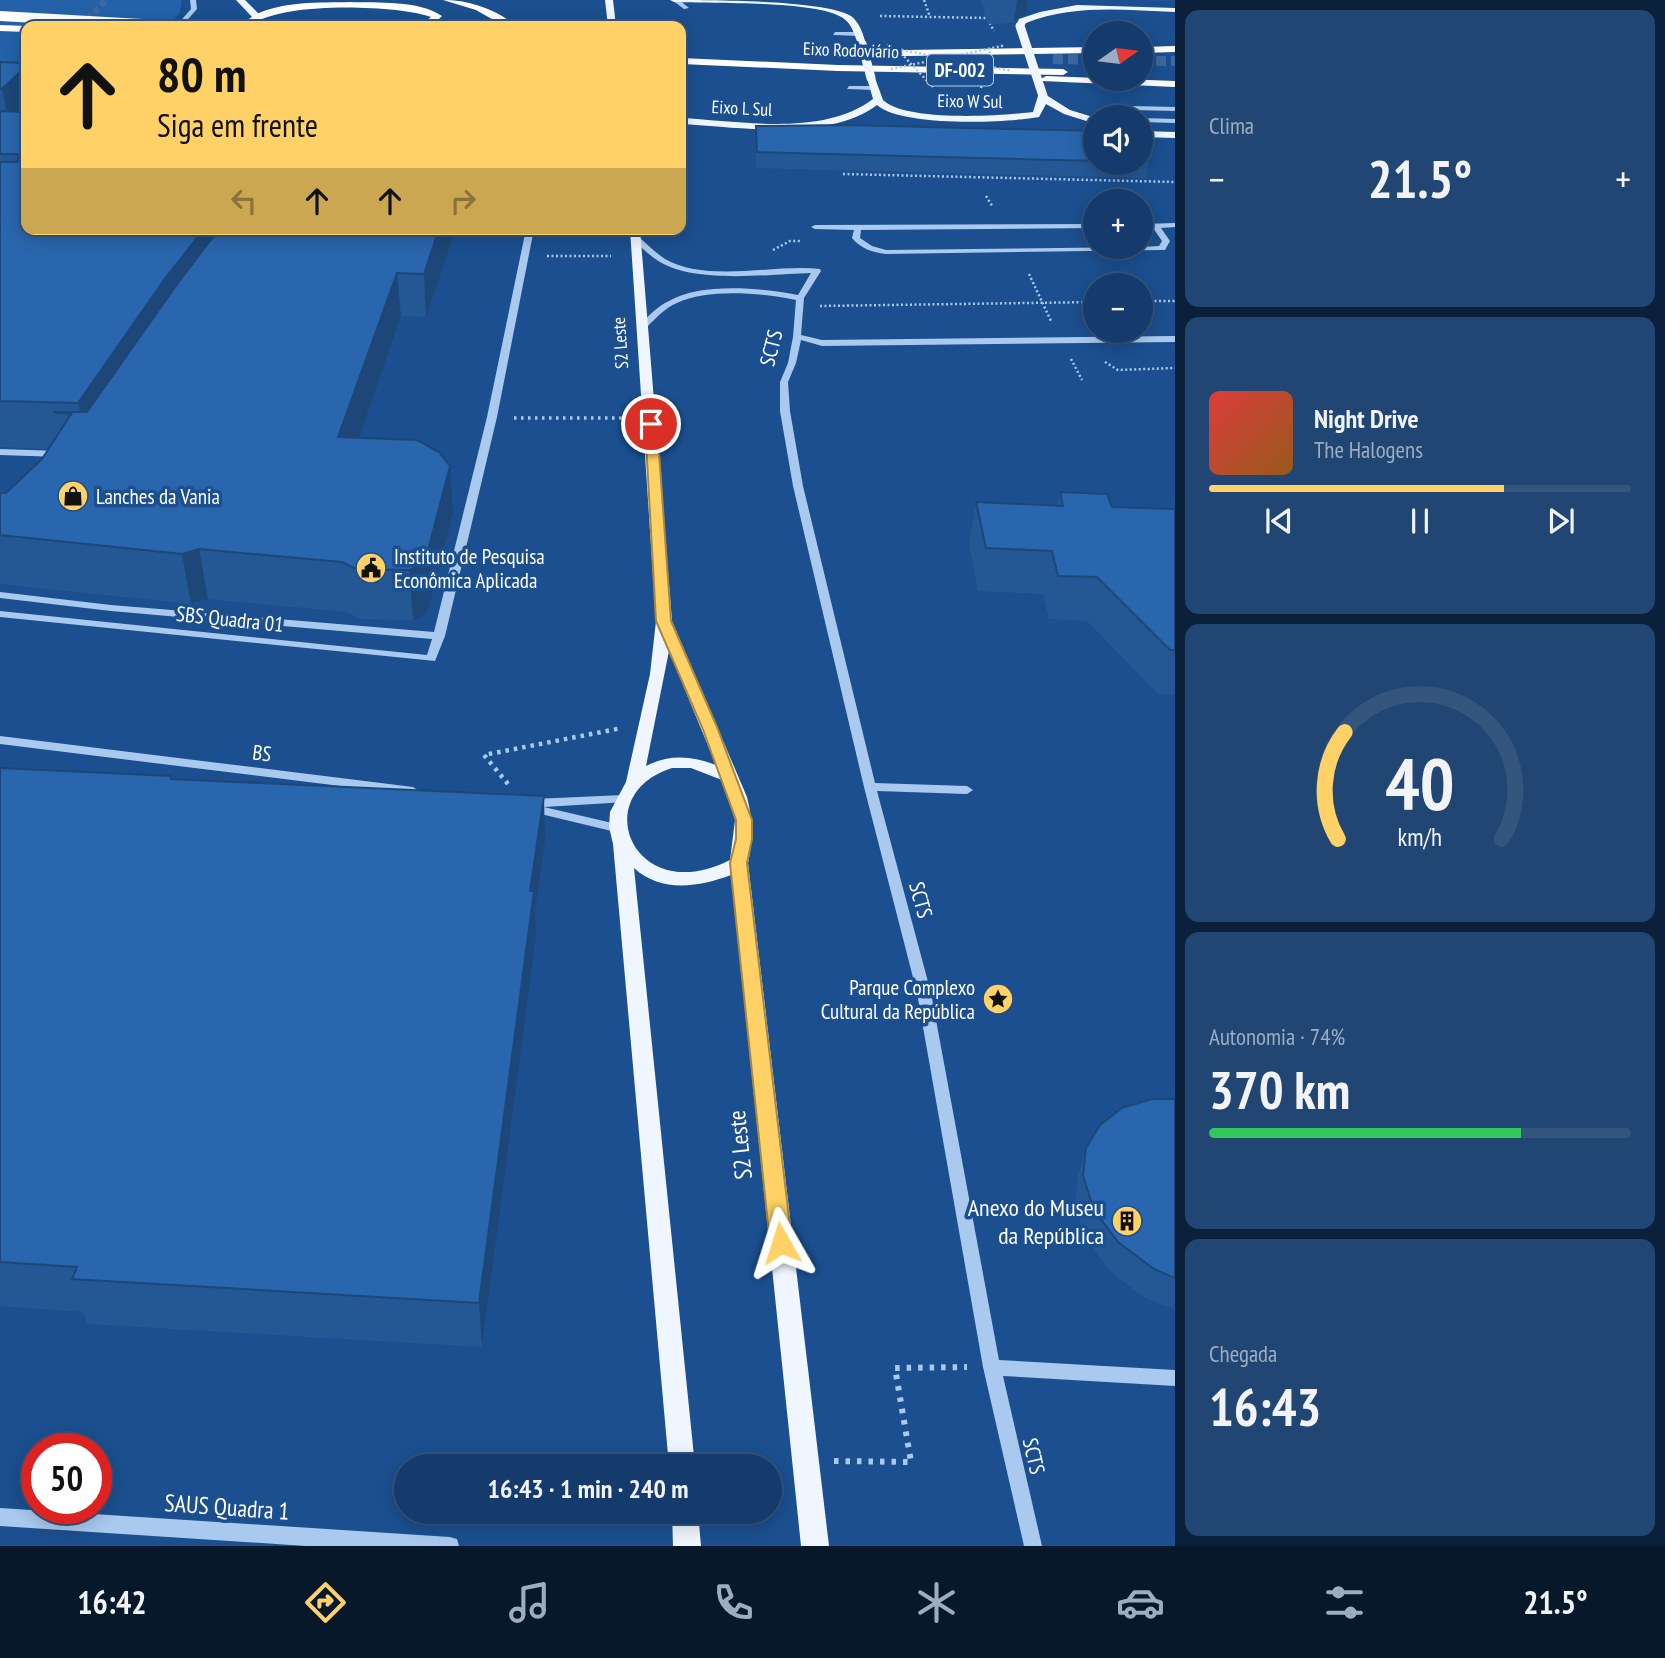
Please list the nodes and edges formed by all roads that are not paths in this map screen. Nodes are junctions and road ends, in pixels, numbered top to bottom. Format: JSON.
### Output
{"nodes":[{"id":1,"x":193,"y":0,"type":"edge"},
{"id":2,"x":240,"y":0,"type":"edge"},
{"id":3,"x":448,"y":0,"type":"edge"},
{"id":4,"x":609,"y":0,"type":"edge"},
{"id":5,"x":674,"y":0,"type":"edge"},
{"id":6,"x":685,"y":8,"type":"dead end"},
{"id":7,"x":1175,"y":10,"type":"edge"},
{"id":8,"x":0,"y":16,"type":"edge"},
{"id":9,"x":256,"y":16,"type":"junction"},
{"id":10,"x":89,"y":21,"type":"edge"},
{"id":11,"x":183,"y":21,"type":"edge"},
{"id":12,"x":251,"y":21,"type":"edge"},
{"id":13,"x":434,"y":21,"type":"edge"},
{"id":14,"x":502,"y":21,"type":"edge"},
{"id":15,"x":611,"y":21,"type":"edge"},
{"id":16,"x":0,"y":28,"type":"edge"},
{"id":17,"x":21,"y":29,"type":"edge"},
{"id":18,"x":835,"y":34,"type":"dead end"},
{"id":19,"x":861,"y":39,"type":"junction"},
{"id":20,"x":1083,"y":50,"type":"edge"},
{"id":21,"x":1153,"y":50,"type":"edge"},
{"id":22,"x":1175,"y":50,"type":"edge"},
{"id":23,"x":1054,"y":59,"type":"tunnel mouth"},
{"id":24,"x":686,"y":61,"type":"edge"},
{"id":25,"x":838,"y":68,"type":"junction"},
{"id":26,"x":1063,"y":72,"type":"tunnel mouth"},
{"id":27,"x":872,"y":83,"type":"junction"},
{"id":28,"x":1175,"y":83,"type":"edge"},
{"id":29,"x":849,"y":88,"type":"dead end"},
{"id":30,"x":1044,"y":98,"type":"junction"},
{"id":31,"x":877,"y":100,"type":"junction"},
{"id":32,"x":1153,"y":108,"type":"edge"},
{"id":33,"x":1175,"y":109,"type":"edge"},
{"id":34,"x":1083,"y":117,"type":"edge"},
{"id":35,"x":686,"y":120,"type":"edge"},
{"id":36,"x":1153,"y":120,"type":"edge"},
{"id":37,"x":1175,"y":121,"type":"edge"},
{"id":38,"x":800,"y":126,"type":"junction"},
{"id":39,"x":854,"y":127,"type":"edge"},
{"id":40,"x":1153,"y":134,"type":"edge"},
{"id":41,"x":1175,"y":135,"type":"edge"},
{"id":42,"x":1155,"y":225,"type":"joint"},
{"id":43,"x":1175,"y":225,"type":"edge"},
{"id":44,"x":1083,"y":226,"type":"edge"},
{"id":45,"x":815,"y":228,"type":"dead end"},
{"id":46,"x":859,"y":228,"type":"junction"},
{"id":47,"x":529,"y":235,"type":"edge"},
{"id":48,"x":636,"y":235,"type":"edge"},
{"id":49,"x":800,"y":298,"type":"junction"},
{"id":50,"x":644,"y":325,"type":"junction"},
{"id":51,"x":797,"y":337,"type":"junction"},
{"id":52,"x":1175,"y":339,"type":"edge"},
{"id":53,"x":0,"y":452,"type":"edge"},
{"id":54,"x":66,"y":455,"type":"edge"},
{"id":55,"x":0,"y":595,"type":"edge"},
{"id":56,"x":0,"y":614,"type":"edge"},
{"id":57,"x":664,"y":621,"type":"junction"},
{"id":58,"x":439,"y":636,"type":"junction"},
{"id":59,"x":0,"y":740,"type":"edge"},
{"id":60,"x":727,"y":776,"type":"junction"},
{"id":61,"x":634,"y":781,"type":"junction"},
{"id":62,"x":870,"y":787,"type":"junction"},
{"id":63,"x":967,"y":790,"type":"dead end"},
{"id":64,"x":432,"y":794,"type":"edge"},
{"id":65,"x":623,"y":799,"type":"junction"},
{"id":66,"x":621,"y":837,"type":"junction"},
{"id":67,"x":739,"y":863,"type":"junction"},
{"id":68,"x":992,"y":1367,"type":"junction"},
{"id":69,"x":1175,"y":1378,"type":"edge"},
{"id":70,"x":681,"y":1454,"type":"edge"},
{"id":71,"x":0,"y":1517,"type":"edge"},
{"id":72,"x":686,"y":1524,"type":"edge"},
{"id":73,"x":450,"y":1546,"type":"edge"},
{"id":74,"x":687,"y":1546,"type":"edge"},
{"id":75,"x":815,"y":1546,"type":"edge"},
{"id":76,"x":1033,"y":1546,"type":"edge"}],
"edges":[{"from":1,"to":11,"type":"street"},
{"from":2,"to":9,"type":"main road"},
{"from":3,"to":14,"type":"highway"},
{"from":4,"to":15,"type":"main road"},
{"from":5,"to":6,"type":"street"},
{"from":5,"to":19,"type":"main road"},
{"from":7,"to":30,"type":"main road","bridge":true},
{"from":8,"to":10,"type":"highway","bridge":true},
{"from":9,"to":12,"type":"highway"},
{"from":9,"to":13,"type":"highway"},
{"from":16,"to":17,"type":"highway"},
{"from":18,"to":19,"type":"street"},
{"from":19,"to":27,"type":"main road","bridge":true},
{"from":20,"to":23,"type":"highway","name":"Eixo Rodoviário","number":"DF-002"},
{"from":21,"to":22,"type":"highway"},
{"from":24,"to":25,"type":"highway","name":"Eixo Rodoviário","number":"DF-002"},
{"from":25,"to":26,"type":"highway","name":"Eixo Rodoviário","number":"DF-002"},
{"from":25,"to":28,"type":"highway"},
{"from":27,"to":29,"type":"street"},
{"from":27,"to":31,"type":"main road"},
{"from":30,"to":31,"type":"main road","name":"Eixo W Sul"},
{"from":30,"to":34,"type":"main road"},
{"from":31,"to":38,"type":"main road"},
{"from":32,"to":33,"type":"street"},
{"from":35,"to":38,"type":"main road","name":"Eixo L Sul"},
{"from":36,"to":37,"type":"street"},
{"from":38,"to":39,"type":"main road","name":"Eixo L Sul"},
{"from":40,"to":41,"type":"main road"},
{"from":42,"to":43,"type":"street"},
{"from":42,"to":46,"type":"street"},
{"from":44,"to":46,"type":"street"},
{"from":45,"to":46,"type":"street"},
{"from":47,"to":58,"type":"street","name":"SBS Quadra 01"},
{"from":48,"to":49,"type":"street","name":"SCTS"},
{"from":48,"to":50,"type":"main road","name":"S2 Leste"},
{"from":49,"to":50,"type":"street"},
{"from":49,"to":51,"type":"street","name":"SCTS"},
{"from":50,"to":57,"type":"main road","name":"S2 Leste"},
{"from":51,"to":52,"type":"street"},
{"from":51,"to":62,"type":"street","name":"SCTS"},
{"from":53,"to":54,"type":"street"},
{"from":55,"to":58,"type":"street","name":"SBS Quadra 01"},
{"from":56,"to":58,"type":"street","name":"SBS Quadra 01"},
{"from":57,"to":60,"type":"main road","name":"S2 Leste"},
{"from":57,"to":61,"type":"main road","name":"S2 Leste"},
{"from":59,"to":64,"type":"street","name":"BS"},
{"from":60,"to":61,"type":"main road"},
{"from":60,"to":67,"type":"main road"},
{"from":61,"to":65,"type":"main road"},
{"from":62,"to":63,"type":"street"},
{"from":62,"to":68,"type":"street","name":"SCTS"},
{"from":65,"to":66,"type":"main road"},
{"from":65,"to":66,"type":"street"},
{"from":66,"to":67,"type":"main road"},
{"from":66,"to":70,"type":"main road"},
{"from":67,"to":75,"type":"main road","name":"S2 Leste"},
{"from":68,"to":69,"type":"street"},
{"from":68,"to":76,"type":"street","name":"SCTS"},
{"from":71,"to":73,"type":"street","name":"SAUS Quadra 1"},
{"from":72,"to":74,"type":"main road"}]}
